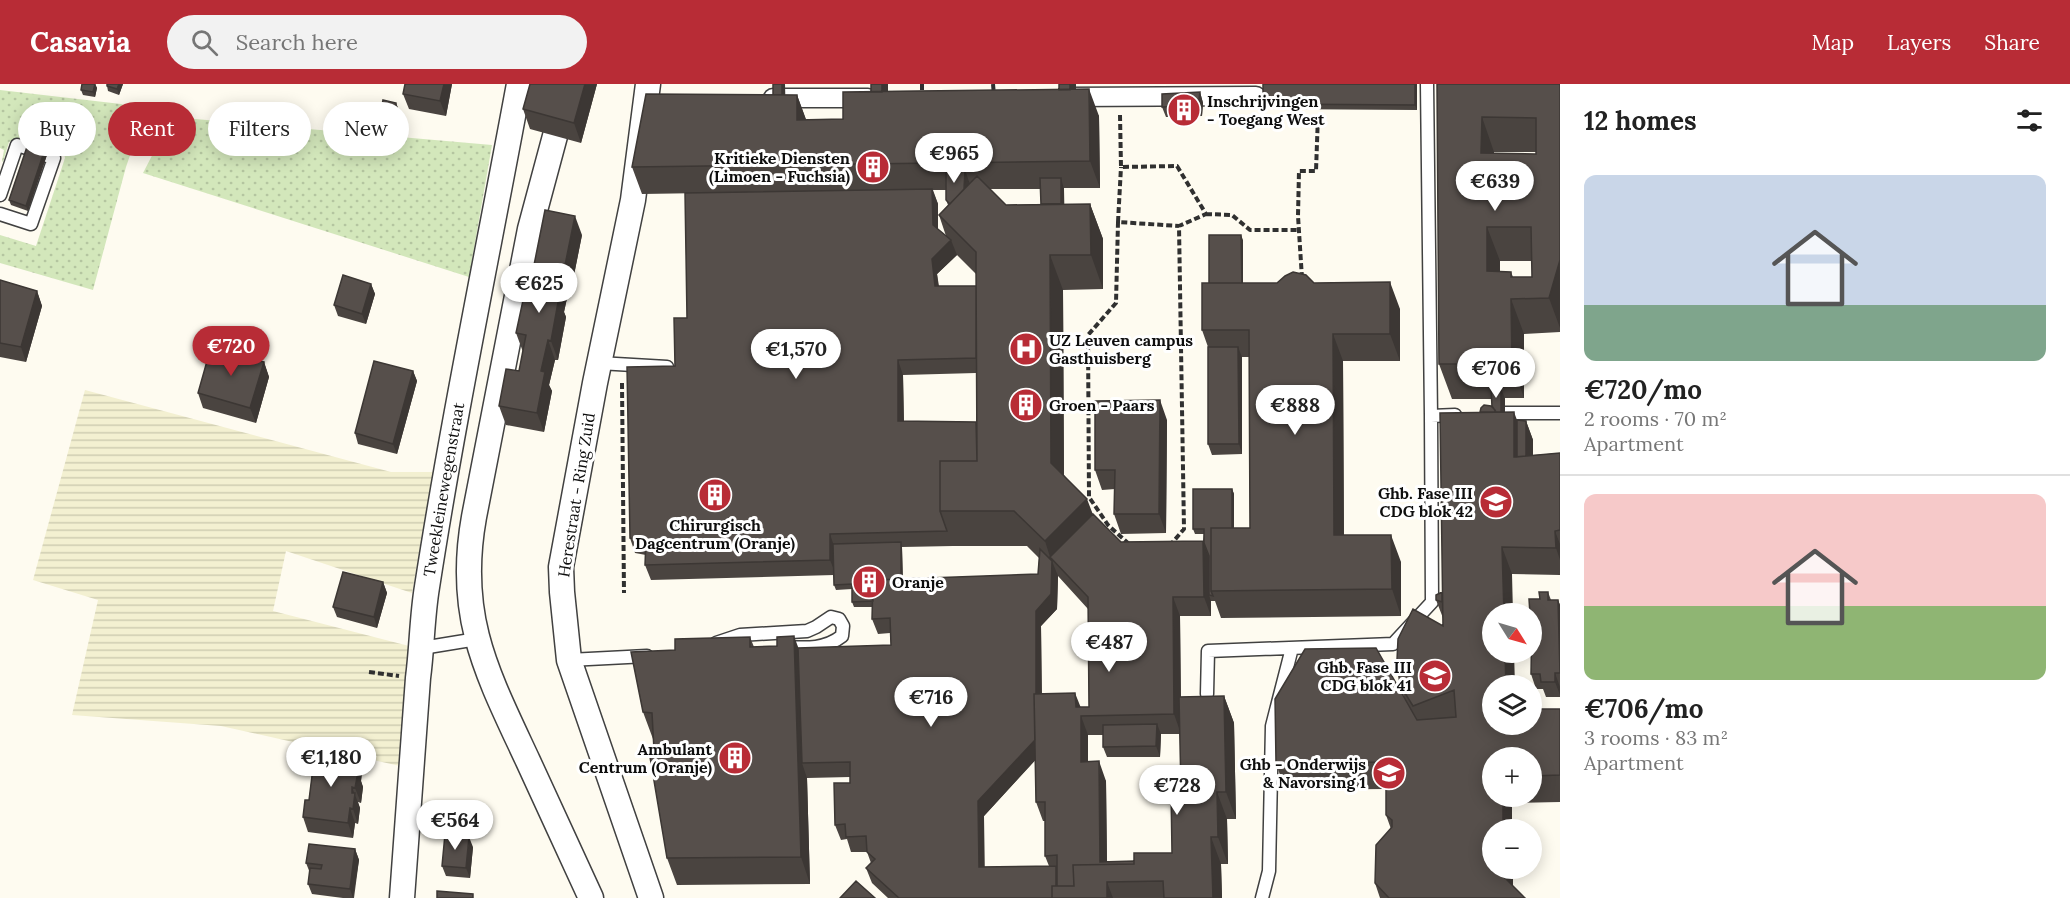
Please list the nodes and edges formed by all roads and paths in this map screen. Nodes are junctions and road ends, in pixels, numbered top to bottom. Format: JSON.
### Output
{"nodes":[{"id":1,"x":519,"y":84,"type":"edge"},
{"id":2,"x":569,"y":84,"type":"edge"},
{"id":3,"x":648,"y":84,"type":"edge"},
{"id":4,"x":921,"y":84,"type":"edge"},
{"id":5,"x":993,"y":84,"type":"edge"},
{"id":6,"x":825,"y":91,"type":"edge"},
{"id":7,"x":1431,"y":92,"type":"edge"},
{"id":8,"x":922,"y":95,"type":"edge"},
{"id":9,"x":1120,"y":96,"type":"junction"},
{"id":10,"x":1256,"y":96,"type":"dead end"},
{"id":11,"x":1052,"y":97,"type":"edge"},
{"id":12,"x":768,"y":98,"type":"edge"},
{"id":13,"x":881,"y":98,"type":"edge"},
{"id":14,"x":994,"y":98,"type":"edge"},
{"id":15,"x":1318,"y":115,"type":"dead end"},
{"id":16,"x":18,"y":145,"type":"edge"},
{"id":17,"x":47,"y":156,"type":"edge"},
{"id":18,"x":13,"y":159,"type":"junction"},
{"id":19,"x":25,"y":163,"type":"edge"},
{"id":20,"x":1121,"y":167,"type":"junction"},
{"id":21,"x":8,"y":171,"type":"junction"},
{"id":22,"x":21,"y":176,"type":"edge"},
{"id":23,"x":16,"y":190,"type":"edge"},
{"id":24,"x":2,"y":191,"type":"edge"},
{"id":25,"x":0,"y":214,"type":"edge"},
{"id":26,"x":1206,"y":214,"type":"junction"},
{"id":27,"x":1118,"y":222,"type":"junction"},
{"id":28,"x":1179,"y":226,"type":"junction"},
{"id":29,"x":1299,"y":230,"type":"junction"},
{"id":30,"x":1303,"y":287,"type":"edge"},
{"id":31,"x":599,"y":363,"type":"junction"},
{"id":32,"x":680,"y":368,"type":"edge"},
{"id":33,"x":622,"y":383,"type":"dead end"},
{"id":34,"x":1504,"y":413,"type":"edge"},
{"id":35,"x":1560,"y":413,"type":"edge"},
{"id":36,"x":1463,"y":415,"type":"edge"},
{"id":37,"x":1431,"y":416,"type":"junction"},
{"id":38,"x":1168,"y":547,"type":"edge"},
{"id":39,"x":1134,"y":548,"type":"edge"},
{"id":40,"x":624,"y":593,"type":"dead end"},
{"id":41,"x":477,"y":639,"type":"junction"},
{"id":42,"x":771,"y":647,"type":"edge"},
{"id":43,"x":422,"y":648,"type":"junction"},
{"id":44,"x":1292,"y":648,"type":"junction"},
{"id":45,"x":737,"y":649,"type":"edge"},
{"id":46,"x":662,"y":654,"type":"edge"},
{"id":47,"x":569,"y":660,"type":"junction"},
{"id":48,"x":369,"y":672,"type":"dead end"},
{"id":49,"x":418,"y":678,"type":"junction"},
{"id":50,"x":1207,"y":694,"type":"edge"},
{"id":51,"x":408,"y":821,"type":"junction"},
{"id":52,"x":457,"y":826,"type":"dead end"},
{"id":53,"x":402,"y":898,"type":"edge"},
{"id":54,"x":591,"y":898,"type":"edge"},
{"id":55,"x":651,"y":898,"type":"edge"},
{"id":56,"x":1262,"y":898,"type":"edge"}],
"edges":[{"from":1,"to":43,"type":"street","name":"Tweekleinewegenstraat"},
{"from":2,"to":41,"type":"street"},
{"from":3,"to":31,"type":"street","name":"Herestraat - Ring Zuid"},
{"from":4,"to":8,"type":"path"},
{"from":5,"to":14,"type":"path"},
{"from":6,"to":12,"type":"street"},
{"from":6,"to":13,"type":"street"},
{"from":7,"to":37,"type":"lane"},
{"from":9,"to":10,"type":"street"},
{"from":9,"to":11,"type":"street"},
{"from":9,"to":20,"type":"path"},
{"from":15,"to":29,"type":"path"},
{"from":16,"to":18,"type":"lane"},
{"from":17,"to":25,"type":"lane"},
{"from":18,"to":19,"type":"lane"},
{"from":18,"to":21,"type":"lane"},
{"from":20,"to":26,"type":"path"},
{"from":20,"to":27,"type":"path"},
{"from":21,"to":22,"type":"lane"},
{"from":21,"to":24,"type":"lane"},
{"from":23,"to":24,"type":"lane"},
{"from":26,"to":28,"type":"path"},
{"from":26,"to":29,"type":"path"},
{"from":27,"to":28,"type":"path"},
{"from":27,"to":39,"type":"path"},
{"from":28,"to":38,"type":"path"},
{"from":29,"to":30,"type":"path"},
{"from":31,"to":32,"type":"lane"},
{"from":31,"to":47,"type":"street","name":"Herestraat - Ring Zuid"},
{"from":33,"to":40,"type":"path"},
{"from":34,"to":35,"type":"lane"},
{"from":36,"to":37,"type":"lane"},
{"from":37,"to":44,"type":"lane"},
{"from":41,"to":43,"type":"lane"},
{"from":41,"to":54,"type":"street"},
{"from":42,"to":45,"type":"lane"},
{"from":43,"to":49,"type":"street","name":"Tweekleinewegenstraat"},
{"from":44,"to":50,"type":"lane"},
{"from":44,"to":56,"type":"lane"},
{"from":46,"to":47,"type":"lane"},
{"from":47,"to":55,"type":"street","name":"Herestraat - Ring Zuid"},
{"from":48,"to":49,"type":"path"},
{"from":49,"to":51,"type":"street","name":"Tweekleinewegenstraat"},
{"from":51,"to":52,"type":"path"},
{"from":51,"to":53,"type":"street","name":"Tweekleinewegenstraat"}]}
